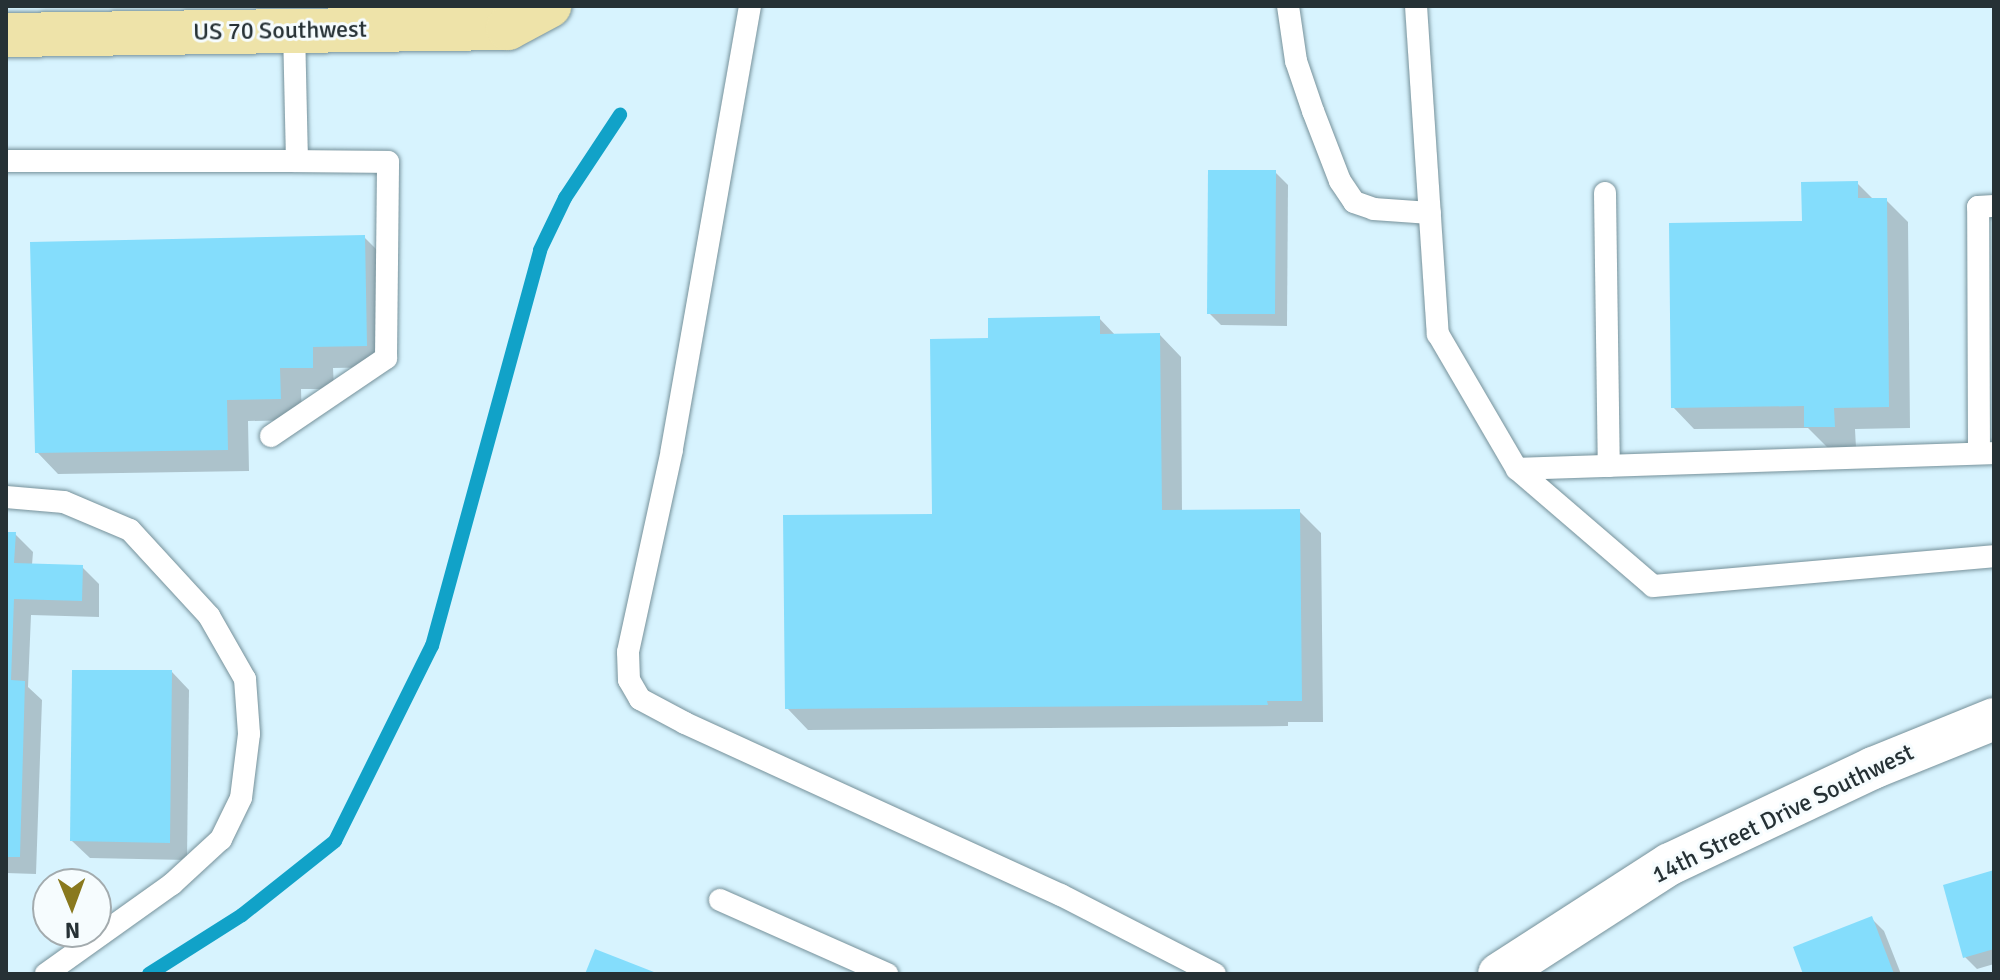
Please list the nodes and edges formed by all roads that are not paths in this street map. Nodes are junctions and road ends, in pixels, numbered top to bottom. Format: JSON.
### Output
{"nodes":[{"id":1,"x":549,"y":6,"type":"edge"},
{"id":2,"x":750,"y":6,"type":"edge"},
{"id":3,"x":1288,"y":6,"type":"edge"},
{"id":4,"x":1416,"y":6,"type":"edge"},
{"id":5,"x":294,"y":31,"type":"junction"},
{"id":6,"x":6,"y":35,"type":"edge"},
{"id":7,"x":6,"y":161,"type":"edge"},
{"id":8,"x":297,"y":161,"type":"junction"},
{"id":9,"x":1605,"y":193,"type":"dead end"},
{"id":10,"x":1994,"y":206,"type":"edge"},
{"id":11,"x":1430,"y":213,"type":"junction"},
{"id":12,"x":271,"y":436,"type":"dead end"},
{"id":13,"x":1987,"y":453,"type":"edge"},
{"id":14,"x":1609,"y":466,"type":"junction"},
{"id":15,"x":1517,"y":469,"type":"junction"},
{"id":16,"x":6,"y":497,"type":"edge"},
{"id":17,"x":1994,"y":556,"type":"edge"},
{"id":18,"x":1994,"y":719,"type":"edge"},
{"id":19,"x":720,"y":900,"type":"dead end"},
{"id":20,"x":1549,"y":958,"type":"edge"},
{"id":21,"x":46,"y":974,"type":"edge"},
{"id":22,"x":887,"y":974,"type":"edge"},
{"id":23,"x":1215,"y":974,"type":"edge"},
{"id":24,"x":1499,"y":974,"type":"edge"}],
"edges":[{"from":1,"to":5,"type":"main road","name":"US 70 Southwest"},
{"from":2,"to":23,"type":"lane"},
{"from":3,"to":11,"type":"lane"},
{"from":4,"to":11,"type":"lane"},
{"from":5,"to":6,"type":"main road","name":"US 70 Southwest"},
{"from":5,"to":8,"type":"lane"},
{"from":7,"to":8,"type":"lane"},
{"from":8,"to":12,"type":"lane"},
{"from":9,"to":14,"type":"lane"},
{"from":10,"to":13,"type":"lane"},
{"from":11,"to":15,"type":"lane"},
{"from":13,"to":14,"type":"lane"},
{"from":14,"to":15,"type":"lane"},
{"from":15,"to":17,"type":"lane"},
{"from":16,"to":21,"type":"lane"},
{"from":18,"to":20,"type":"street","name":"14th Street Drive Southwest"},
{"from":19,"to":22,"type":"lane"},
{"from":20,"to":24,"type":"street","name":"14th Street Drive Southwest"}]}
